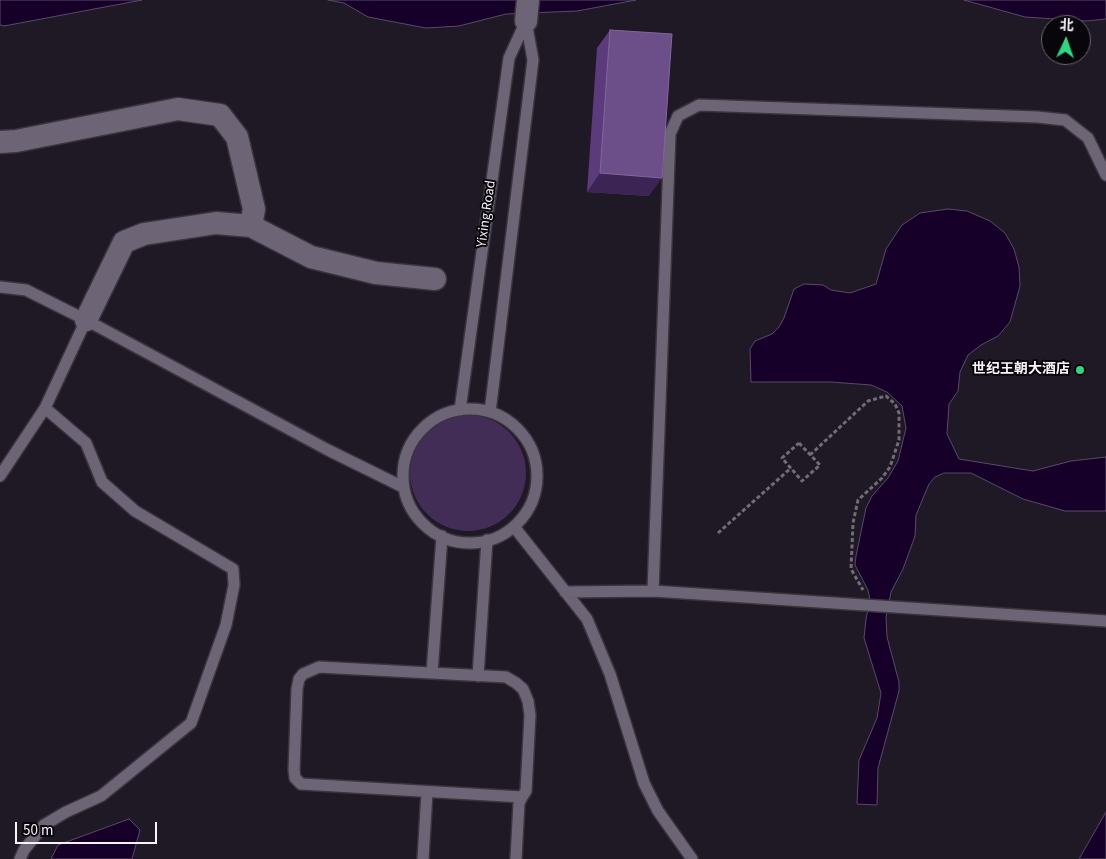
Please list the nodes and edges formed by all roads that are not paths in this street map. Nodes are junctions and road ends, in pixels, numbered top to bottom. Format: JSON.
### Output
{"nodes":[{"id":1,"x":527,"y":10,"type":"edge"},
{"id":2,"x":0,"y":142,"type":"edge"},
{"id":3,"x":1106,"y":176,"type":"edge"},
{"id":4,"x":251,"y":226,"type":"junction"},
{"id":5,"x":435,"y":279,"type":"dead end"},
{"id":6,"x":0,"y":287,"type":"edge"},
{"id":7,"x":86,"y":320,"type":"junction"},
{"id":8,"x":45,"y":408,"type":"junction"},
{"id":9,"x":460,"y":410,"type":"junction"},
{"id":10,"x":490,"y":412,"type":"junction"},
{"id":11,"x":0,"y":476,"type":"edge"},
{"id":12,"x":403,"y":487,"type":"junction"},
{"id":13,"x":514,"y":528,"type":"junction"},
{"id":14,"x":442,"y":536,"type":"junction"},
{"id":15,"x":487,"y":540,"type":"junction"},
{"id":16,"x":565,"y":592,"type":"junction"},
{"id":17,"x":652,"y":592,"type":"junction"},
{"id":18,"x":1106,"y":621,"type":"edge"},
{"id":19,"x":432,"y":673,"type":"junction"},
{"id":20,"x":478,"y":676,"type":"junction"},
{"id":21,"x":427,"y":792,"type":"junction"},
{"id":22,"x":522,"y":797,"type":"junction"},
{"id":23,"x":20,"y":859,"type":"edge"},
{"id":24,"x":423,"y":859,"type":"edge"},
{"id":25,"x":516,"y":859,"type":"edge"},
{"id":26,"x":692,"y":859,"type":"edge"}],
"edges":[{"from":1,"to":9,"type":"lane","name":"Yixing Road"},
{"from":1,"to":10,"type":"lane","name":"Yixing Road"},
{"from":2,"to":4,"type":"street"},
{"from":3,"to":17,"type":"lane"},
{"from":4,"to":5,"type":"street"},
{"from":4,"to":7,"type":"street"},
{"from":6,"to":7,"type":"lane"},
{"from":7,"to":8,"type":"lane"},
{"from":7,"to":12,"type":"lane"},
{"from":8,"to":11,"type":"lane"},
{"from":8,"to":23,"type":"lane"},
{"from":9,"to":10,"type":"lane"},
{"from":9,"to":12,"type":"lane"},
{"from":10,"to":13,"type":"lane"},
{"from":12,"to":14,"type":"lane"},
{"from":13,"to":15,"type":"lane"},
{"from":13,"to":16,"type":"lane"},
{"from":14,"to":15,"type":"lane"},
{"from":14,"to":19,"type":"lane"},
{"from":15,"to":20,"type":"lane"},
{"from":16,"to":17,"type":"lane"},
{"from":16,"to":26,"type":"lane"},
{"from":17,"to":18,"type":"lane"},
{"from":19,"to":20,"type":"lane"},
{"from":19,"to":21,"type":"lane"},
{"from":20,"to":22,"type":"lane"},
{"from":21,"to":22,"type":"lane"},
{"from":21,"to":24,"type":"lane"},
{"from":22,"to":25,"type":"lane"}]}
